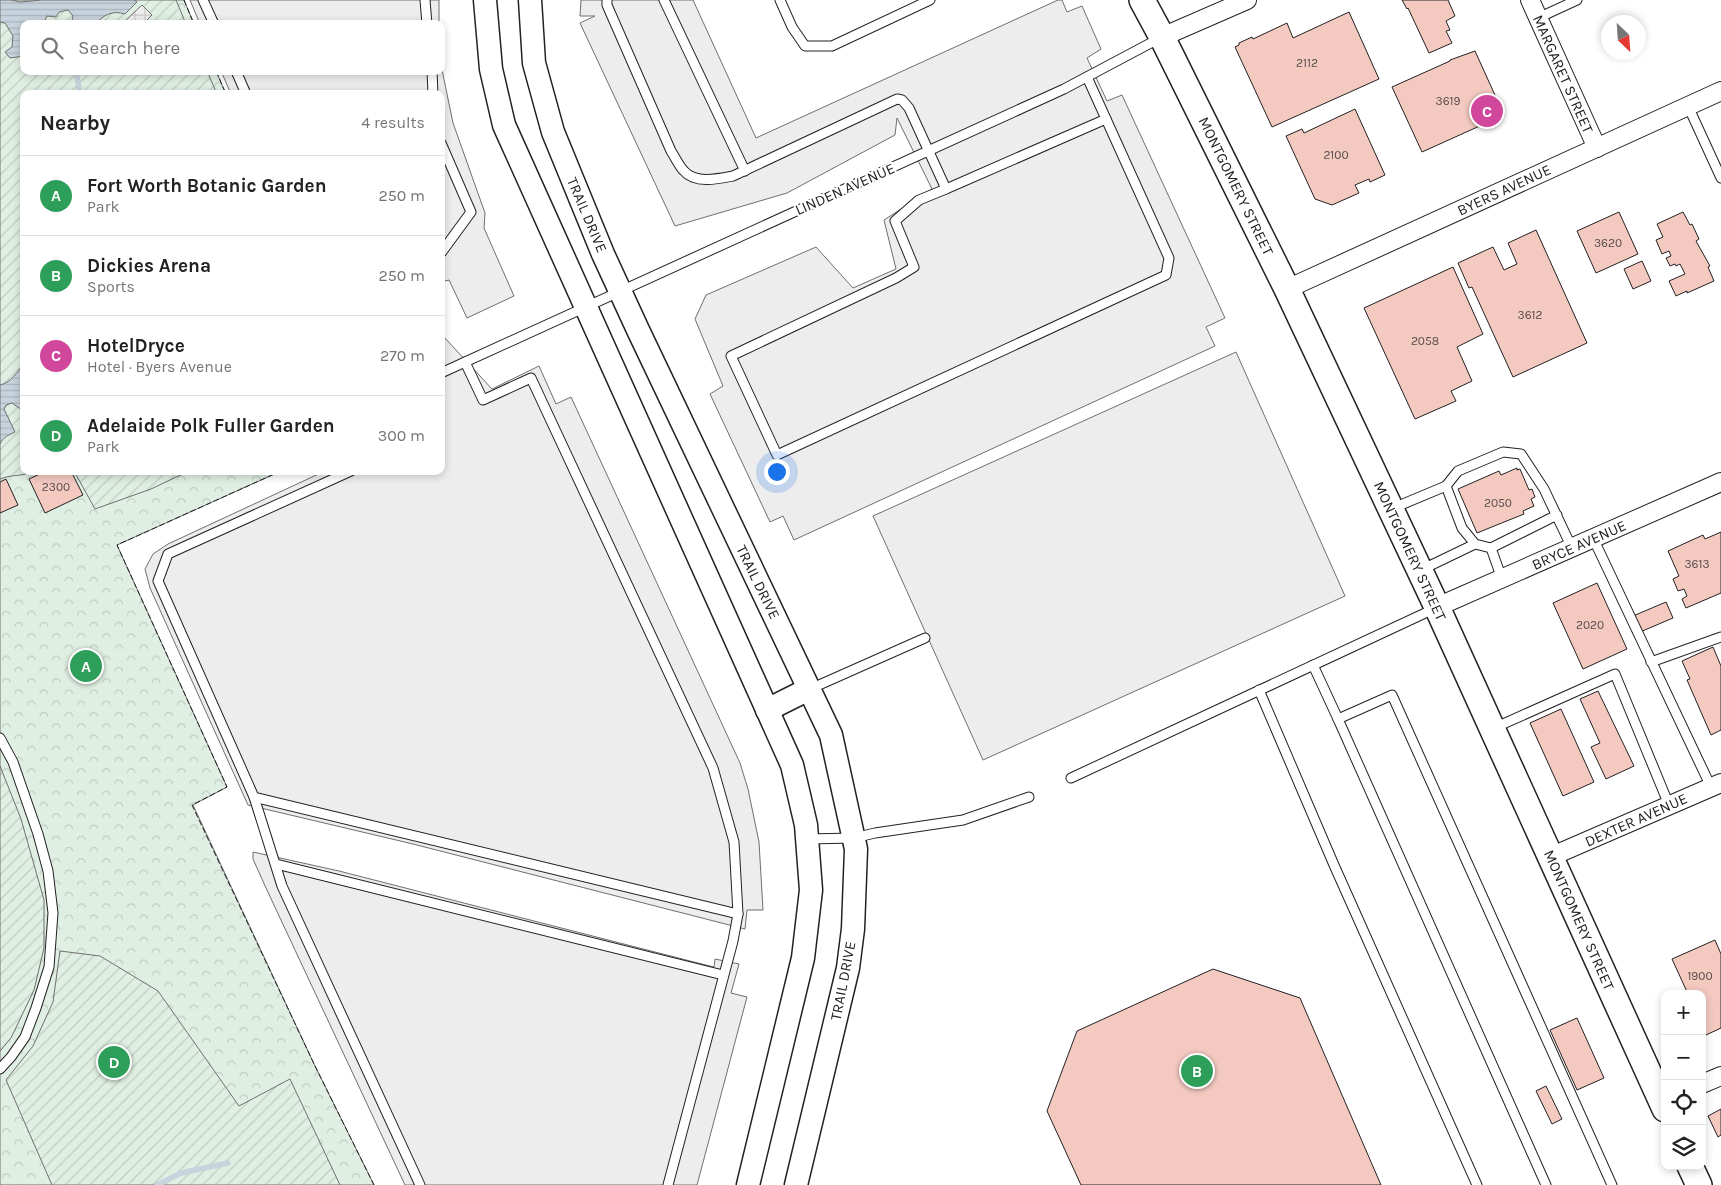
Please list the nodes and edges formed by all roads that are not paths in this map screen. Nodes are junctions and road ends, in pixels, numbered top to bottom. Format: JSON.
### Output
{"nodes":[{"id":1,"x":203,"y":0,"type":"edge"},
{"id":2,"x":425,"y":0,"type":"edge"},
{"id":3,"x":486,"y":0,"type":"edge"},
{"id":4,"x":530,"y":0,"type":"edge"},
{"id":5,"x":608,"y":0,"type":"edge"},
{"id":6,"x":664,"y":0,"type":"edge"},
{"id":7,"x":780,"y":0,"type":"edge"},
{"id":8,"x":930,"y":0,"type":"edge"},
{"id":9,"x":1142,"y":0,"type":"edge"},
{"id":10,"x":1247,"y":0,"type":"edge"},
{"id":11,"x":1530,"y":0,"type":"edge"},
{"id":12,"x":1577,"y":0,"type":"edge"},
{"id":13,"x":1538,"y":18,"type":"junction"},
{"id":14,"x":212,"y":20,"type":"edge"},
{"id":15,"x":426,"y":20,"type":"edge"},
{"id":16,"x":1162,"y":37,"type":"junction"},
{"id":17,"x":238,"y":75,"type":"edge"},
{"id":18,"x":432,"y":75,"type":"edge"},
{"id":19,"x":1087,"y":77,"type":"junction"},
{"id":20,"x":244,"y":90,"type":"edge"},
{"id":21,"x":433,"y":90,"type":"edge"},
{"id":22,"x":1721,"y":91,"type":"edge"},
{"id":23,"x":1688,"y":106,"type":"junction"},
{"id":24,"x":1106,"y":120,"type":"junction"},
{"id":25,"x":1597,"y":148,"type":"junction"},
{"id":26,"x":445,"y":151,"type":"edge"},
{"id":27,"x":928,"y":151,"type":"junction"},
{"id":28,"x":745,"y":171,"type":"junction"},
{"id":29,"x":1721,"y":178,"type":"edge"},
{"id":30,"x":946,"y":189,"type":"junction"},
{"id":31,"x":445,"y":248,"type":"edge"},
{"id":32,"x":1287,"y":289,"type":"junction"},
{"id":33,"x":621,"y":291,"type":"junction"},
{"id":34,"x":586,"y":307,"type":"junction"},
{"id":35,"x":465,"y":362,"type":"junction"},
{"id":36,"x":445,"y":371,"type":"edge"},
{"id":37,"x":342,"y":475,"type":"edge"},
{"id":38,"x":1721,"y":482,"type":"edge"},
{"id":39,"x":1446,"y":486,"type":"junction"},
{"id":40,"x":1391,"y":510,"type":"junction"},
{"id":41,"x":1556,"y":515,"type":"junction"},
{"id":42,"x":1593,"y":538,"type":"junction"},
{"id":43,"x":1475,"y":544,"type":"junction"},
{"id":44,"x":1491,"y":548,"type":"junction"},
{"id":45,"x":1572,"y":548,"type":"junction"},
{"id":46,"x":1420,"y":570,"type":"junction"},
{"id":47,"x":1502,"y":579,"type":"junction"},
{"id":48,"x":1437,"y":608,"type":"junction"},
{"id":49,"x":926,"y":638,"type":"dead end"},
{"id":50,"x":1721,"y":638,"type":"edge"},
{"id":51,"x":1651,"y":662,"type":"junction"},
{"id":52,"x":1313,"y":665,"type":"junction"},
{"id":53,"x":809,"y":690,"type":"junction"},
{"id":54,"x":1259,"y":690,"type":"junction"},
{"id":55,"x":767,"y":710,"type":"junction"},
{"id":56,"x":1338,"y":719,"type":"junction"},
{"id":57,"x":1492,"y":728,"type":"junction"},
{"id":58,"x":0,"y":738,"type":"edge"},
{"id":59,"x":1071,"y":778,"type":"dead end"},
{"id":60,"x":1716,"y":785,"type":"edge"},
{"id":61,"x":254,"y":797,"type":"junction"},
{"id":62,"x":1029,"y":797,"type":"dead end"},
{"id":63,"x":1669,"y":805,"type":"junction"},
{"id":64,"x":854,"y":838,"type":"junction"},
{"id":65,"x":807,"y":839,"type":"junction"},
{"id":66,"x":1550,"y":857,"type":"junction"},
{"id":67,"x":276,"y":864,"type":"junction"},
{"id":68,"x":738,"y":914,"type":"junction"},
{"id":69,"x":724,"y":975,"type":"junction"},
{"id":70,"x":0,"y":1069,"type":"edge"},
{"id":71,"x":1721,"y":1076,"type":"edge"},
{"id":72,"x":1706,"y":1082,"type":"edge"},
{"id":73,"x":1661,"y":1098,"type":"edge"},
{"id":74,"x":1692,"y":1170,"type":"edge"},
{"id":75,"x":420,"y":1185,"type":"edge"},
{"id":76,"x":668,"y":1185,"type":"edge"},
{"id":77,"x":748,"y":1185,"type":"edge"},
{"id":78,"x":796,"y":1185,"type":"edge"},
{"id":79,"x":1477,"y":1185,"type":"edge"},
{"id":80,"x":1546,"y":1185,"type":"edge"},
{"id":81,"x":1612,"y":1185,"type":"edge"},
{"id":82,"x":1699,"y":1185,"type":"edge"}],
"edges":[{"from":1,"to":14,"type":"lane"},
{"from":2,"to":15,"type":"lane"},
{"from":3,"to":34,"type":"street"},
{"from":4,"to":33,"type":"street","name":"TRAIL DRIVE"},
{"from":5,"to":28,"type":"lane"},
{"from":6,"to":28,"type":"lane"},
{"from":7,"to":8,"type":"lane"},
{"from":9,"to":16,"type":"main road","name":"MONTGOMERY STREET"},
{"from":10,"to":16,"type":"street","name":"LINDEN AVENUE"},
{"from":11,"to":13,"type":"street","name":"MARGARET STREET"},
{"from":12,"to":13,"type":"lane"},
{"from":13,"to":25,"type":"street","name":"MARGARET STREET"},
{"from":16,"to":19,"type":"lane","name":"LINDEN AVENUE"},
{"from":16,"to":32,"type":"main road","name":"MONTGOMERY STREET"},
{"from":17,"to":20,"type":"lane"},
{"from":18,"to":21,"type":"lane"},
{"from":19,"to":24,"type":"lane"},
{"from":19,"to":27,"type":"lane","name":"LINDEN AVENUE"},
{"from":22,"to":23,"type":"street","name":"BYERS AVENUE"},
{"from":23,"to":25,"type":"street","name":"BYERS AVENUE"},
{"from":23,"to":29,"type":"lane"},
{"from":24,"to":30,"type":"lane"},
{"from":24,"to":30,"type":"lane"},
{"from":25,"to":32,"type":"street","name":"BYERS AVENUE"},
{"from":26,"to":31,"type":"lane"},
{"from":27,"to":28,"type":"lane"},
{"from":27,"to":30,"type":"lane"},
{"from":27,"to":33,"type":"lane","name":"LINDEN AVENUE"},
{"from":32,"to":40,"type":"main road","name":"MONTGOMERY STREET"},
{"from":33,"to":34,"type":"lane","name":"LINDEN AVENUE"},
{"from":33,"to":53,"type":"street","name":"TRAIL DRIVE"},
{"from":34,"to":35,"type":"lane","name":"LINDEN AVENUE"},
{"from":34,"to":55,"type":"street"},
{"from":35,"to":36,"type":"lane","name":"LINDEN AVENUE"},
{"from":35,"to":68,"type":"lane"},
{"from":37,"to":61,"type":"lane"},
{"from":38,"to":42,"type":"street","name":"BRYCE AVENUE"},
{"from":39,"to":40,"type":"lane"},
{"from":39,"to":41,"type":"lane"},
{"from":39,"to":43,"type":"lane"},
{"from":40,"to":46,"type":"main road","name":"MONTGOMERY STREET"},
{"from":41,"to":44,"type":"lane"},
{"from":41,"to":45,"type":"lane"},
{"from":42,"to":45,"type":"street","name":"BRYCE AVENUE"},
{"from":42,"to":51,"type":"lane"},
{"from":43,"to":44,"type":"lane"},
{"from":43,"to":46,"type":"lane"},
{"from":44,"to":47,"type":"lane"},
{"from":45,"to":47,"type":"street","name":"BRYCE AVENUE"},
{"from":46,"to":48,"type":"main road","name":"MONTGOMERY STREET"},
{"from":47,"to":48,"type":"street","name":"BRYCE AVENUE"},
{"from":48,"to":52,"type":"lane"},
{"from":48,"to":57,"type":"main road","name":"MONTGOMERY STREET"},
{"from":49,"to":53,"type":"lane"},
{"from":50,"to":51,"type":"lane"},
{"from":51,"to":60,"type":"lane"},
{"from":52,"to":54,"type":"lane"},
{"from":52,"to":56,"type":"lane"},
{"from":53,"to":55,"type":"street"},
{"from":53,"to":64,"type":"street","name":"TRAIL DRIVE"},
{"from":54,"to":59,"type":"lane"},
{"from":54,"to":79,"type":"lane"},
{"from":55,"to":65,"type":"street"},
{"from":56,"to":80,"type":"lane"},
{"from":56,"to":81,"type":"lane"},
{"from":57,"to":63,"type":"lane"},
{"from":57,"to":66,"type":"main road","name":"MONTGOMERY STREET"},
{"from":58,"to":70,"type":"lane"},
{"from":60,"to":63,"type":"street","name":"DEXTER AVENUE"},
{"from":61,"to":67,"type":"lane"},
{"from":61,"to":68,"type":"lane"},
{"from":62,"to":64,"type":"lane"},
{"from":63,"to":66,"type":"street","name":"DEXTER AVENUE"},
{"from":64,"to":65,"type":"lane"},
{"from":64,"to":78,"type":"street","name":"TRAIL DRIVE"},
{"from":65,"to":77,"type":"street"},
{"from":66,"to":73,"type":"main road","name":"MONTGOMERY STREET"},
{"from":67,"to":69,"type":"lane"},
{"from":67,"to":75,"type":"lane"},
{"from":68,"to":69,"type":"lane"},
{"from":69,"to":76,"type":"lane"},
{"from":71,"to":72,"type":"street"},
{"from":74,"to":82,"type":"main road"}]}
